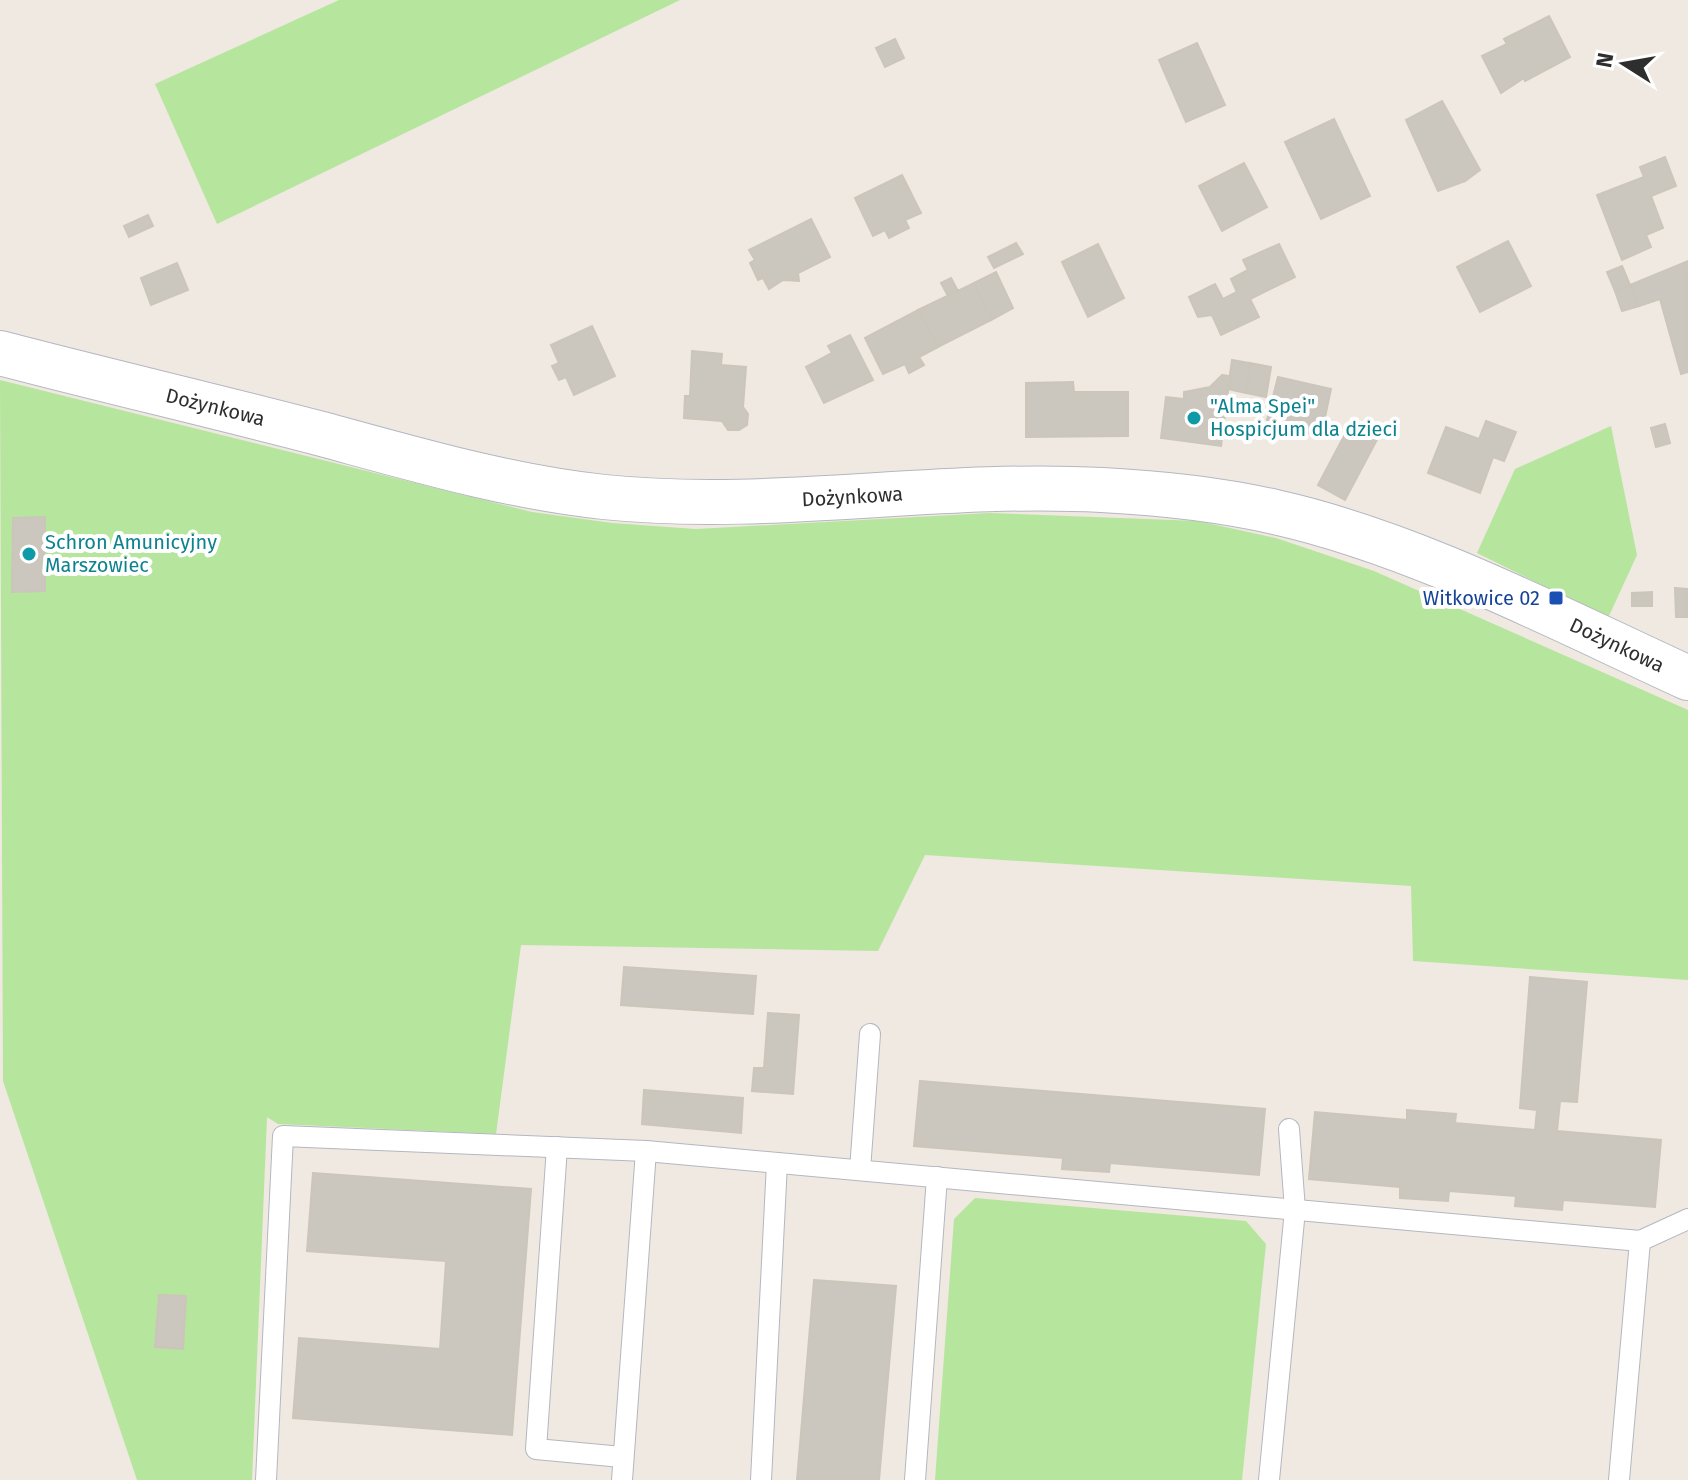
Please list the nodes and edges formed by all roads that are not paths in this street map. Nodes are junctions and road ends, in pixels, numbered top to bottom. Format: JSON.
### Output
{"nodes":[{"id":1,"x":0,"y":353,"type":"edge"},
{"id":2,"x":1688,"y":678,"type":"edge"},
{"id":3,"x":870,"y":1034,"type":"dead end"},
{"id":4,"x":1289,"y":1129,"type":"dead end"},
{"id":5,"x":557,"y":1147,"type":"junction"},
{"id":6,"x":646,"y":1151,"type":"junction"},
{"id":7,"x":777,"y":1163,"type":"junction"},
{"id":8,"x":860,"y":1170,"type":"junction"},
{"id":9,"x":937,"y":1177,"type":"junction"},
{"id":10,"x":1295,"y":1210,"type":"junction"},
{"id":11,"x":1688,"y":1219,"type":"edge"},
{"id":12,"x":1640,"y":1241,"type":"junction"},
{"id":13,"x":622,"y":1457,"type":"junction"},
{"id":14,"x":266,"y":1480,"type":"edge"},
{"id":15,"x":622,"y":1480,"type":"edge"},
{"id":16,"x":761,"y":1480,"type":"edge"},
{"id":17,"x":915,"y":1480,"type":"edge"},
{"id":18,"x":1269,"y":1480,"type":"edge"},
{"id":19,"x":1619,"y":1480,"type":"edge"}],
"edges":[{"from":1,"to":2,"type":"street","name":"Dożynkowa"},
{"from":3,"to":8,"type":"lane"},
{"from":4,"to":10,"type":"lane"},
{"from":5,"to":6,"type":"lane"},
{"from":5,"to":13,"type":"lane"},
{"from":5,"to":14,"type":"lane"},
{"from":6,"to":7,"type":"lane"},
{"from":6,"to":13,"type":"lane"},
{"from":7,"to":8,"type":"lane"},
{"from":7,"to":16,"type":"lane"},
{"from":8,"to":9,"type":"lane"},
{"from":9,"to":10,"type":"lane"},
{"from":9,"to":17,"type":"lane"},
{"from":10,"to":12,"type":"lane"},
{"from":10,"to":18,"type":"lane"},
{"from":11,"to":12,"type":"lane"},
{"from":12,"to":19,"type":"lane"},
{"from":13,"to":15,"type":"lane"}]}
